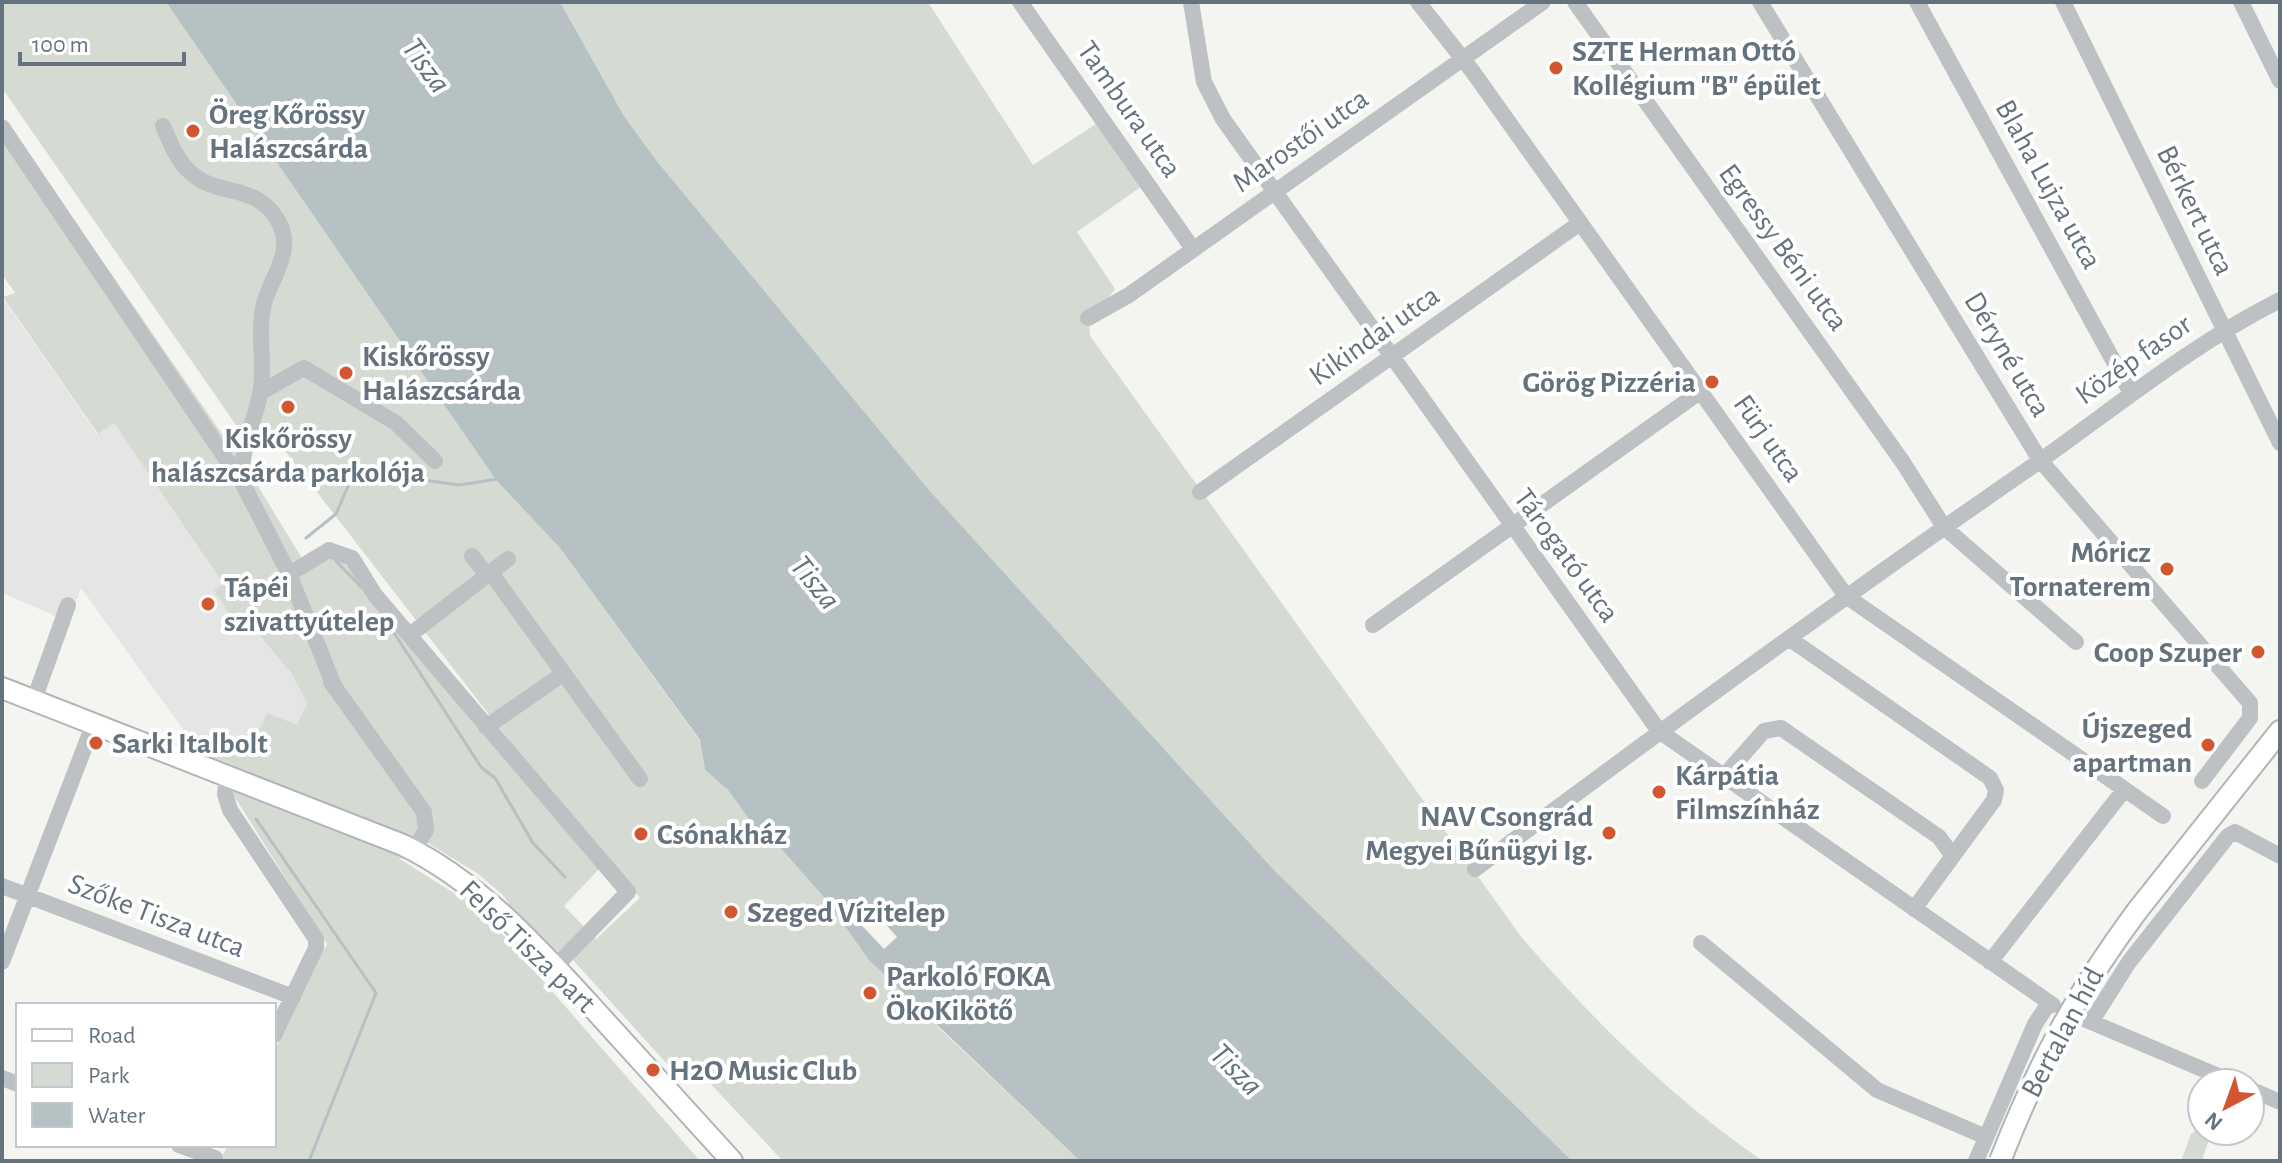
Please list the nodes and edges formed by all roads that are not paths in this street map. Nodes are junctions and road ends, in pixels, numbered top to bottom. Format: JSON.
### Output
{"nodes":[{"id":1,"x":1020,"y":2,"type":"edge"},
{"id":2,"x":1191,"y":2,"type":"edge"},
{"id":3,"x":1418,"y":2,"type":"edge"},
{"id":4,"x":1543,"y":2,"type":"edge"},
{"id":5,"x":1575,"y":2,"type":"edge"},
{"id":6,"x":1760,"y":2,"type":"edge"},
{"id":7,"x":1917,"y":2,"type":"edge"},
{"id":8,"x":2063,"y":2,"type":"edge"},
{"id":9,"x":2241,"y":2,"type":"edge"},
{"id":10,"x":1462,"y":58,"type":"junction"},
{"id":11,"x":2280,"y":81,"type":"edge"},
{"id":12,"x":163,"y":126,"type":"dead end"},
{"id":13,"x":2,"y":127,"type":"edge"},
{"id":14,"x":1275,"y":193,"type":"junction"},
{"id":15,"x":1580,"y":223,"type":"junction"},
{"id":16,"x":1193,"y":249,"type":"junction"},
{"id":17,"x":2280,"y":300,"type":"edge"},
{"id":18,"x":1088,"y":318,"type":"dead end"},
{"id":19,"x":2224,"y":329,"type":"junction"},
{"id":20,"x":1392,"y":357,"type":"junction"},
{"id":21,"x":1701,"y":391,"type":"junction"},
{"id":22,"x":261,"y":392,"type":"junction"},
{"id":23,"x":2131,"y":393,"type":"junction"},
{"id":24,"x":2280,"y":443,"type":"edge"},
{"id":25,"x":2040,"y":460,"type":"junction"},
{"id":26,"x":435,"y":461,"type":"dead end"},
{"id":27,"x":243,"y":484,"type":"junction"},
{"id":28,"x":1200,"y":492,"type":"dead end"},
{"id":29,"x":1512,"y":525,"type":"junction"},
{"id":30,"x":1944,"y":527,"type":"junction"},
{"id":31,"x":472,"y":556,"type":"dead end"},
{"id":32,"x":508,"y":559,"type":"dead end"},
{"id":33,"x":491,"y":573,"type":"junction"},
{"id":34,"x":289,"y":574,"type":"junction"},
{"id":35,"x":1846,"y":596,"type":"junction"},
{"id":36,"x":68,"y":605,"type":"dead end"},
{"id":37,"x":1373,"y":625,"type":"dead end"},
{"id":38,"x":411,"y":634,"type":"junction"},
{"id":39,"x":1790,"y":639,"type":"junction"},
{"id":40,"x":2076,"y":642,"type":"dead end"},
{"id":41,"x":308,"y":648,"type":"dead end"},
{"id":42,"x":563,"y":674,"type":"junction"},
{"id":43,"x":2,"y":688,"type":"edge"},
{"id":44,"x":335,"y":688,"type":"junction"},
{"id":45,"x":34,"y":700,"type":"junction"},
{"id":46,"x":94,"y":723,"type":"junction"},
{"id":47,"x":486,"y":727,"type":"junction"},
{"id":48,"x":1659,"y":731,"type":"junction"},
{"id":49,"x":2277,"y":735,"type":"edge"},
{"id":50,"x":1724,"y":776,"type":"junction"},
{"id":51,"x":230,"y":777,"type":"junction"},
{"id":52,"x":640,"y":779,"type":"dead end"},
{"id":53,"x":2202,"y":781,"type":"dead end"},
{"id":54,"x":2124,"y":790,"type":"junction"},
{"id":55,"x":2163,"y":816,"type":"dead end"},
{"id":56,"x":414,"y":850,"type":"junction"},
{"id":57,"x":1953,"y":856,"type":"junction"},
{"id":58,"x":2280,"y":856,"type":"edge"},
{"id":59,"x":1475,"y":869,"type":"dead end"},
{"id":60,"x":2,"y":886,"type":"edge"},
{"id":61,"x":28,"y":896,"type":"junction"},
{"id":62,"x":1914,"y":909,"type":"junction"},
{"id":63,"x":1701,"y":943,"type":"dead end"},
{"id":64,"x":2,"y":962,"type":"edge"},
{"id":65,"x":1990,"y":962,"type":"junction"},
{"id":66,"x":555,"y":967,"type":"junction"},
{"id":67,"x":293,"y":997,"type":"junction"},
{"id":68,"x":276,"y":1031,"type":"edge"},
{"id":69,"x":2197,"y":1067,"type":"edge"},
{"id":70,"x":1986,"y":1137,"type":"junction"},
{"id":71,"x":186,"y":1147,"type":"edge"},
{"id":72,"x":216,"y":1155,"type":"edge"},
{"id":73,"x":732,"y":1161,"type":"edge"},
{"id":74,"x":1976,"y":1161,"type":"edge"},
{"id":75,"x":2000,"y":1161,"type":"edge"}],
"edges":[{"from":1,"to":16,"type":"street","name":"Tambura utca"},
{"from":2,"to":14,"type":"street","name":"Tárogató utca"},
{"from":3,"to":10,"type":"street","name":"Fürj utca"},
{"from":4,"to":10,"type":"street","name":"Marostői utca"},
{"from":5,"to":30,"type":"street","name":"Egressy Béni utca"},
{"from":6,"to":25,"type":"street","name":"Déryné utca"},
{"from":7,"to":23,"type":"street","name":"Blaha Lujza utca"},
{"from":8,"to":19,"type":"street","name":"Bérkert utca"},
{"from":9,"to":11,"type":"street"},
{"from":10,"to":14,"type":"street","name":"Marostői utca"},
{"from":10,"to":15,"type":"street","name":"Fürj utca"},
{"from":12,"to":22,"type":"street"},
{"from":13,"to":27,"type":"street"},
{"from":14,"to":16,"type":"street","name":"Marostői utca"},
{"from":14,"to":20,"type":"street","name":"Tárogató utca"},
{"from":15,"to":20,"type":"street","name":"Kikindai utca"},
{"from":15,"to":21,"type":"street","name":"Fürj utca"},
{"from":16,"to":18,"type":"street","name":"Marostői utca"},
{"from":17,"to":19,"type":"street","name":"Közép fasor"},
{"from":19,"to":23,"type":"street","name":"Közép fasor"},
{"from":19,"to":24,"type":"street","name":"Bérkert utca"},
{"from":20,"to":28,"type":"street","name":"Kikindai utca"},
{"from":20,"to":29,"type":"street","name":"Tárogató utca"},
{"from":21,"to":29,"type":"street"},
{"from":21,"to":35,"type":"street","name":"Fürj utca"},
{"from":22,"to":26,"type":"street"},
{"from":22,"to":27,"type":"street"},
{"from":23,"to":25,"type":"street","name":"Közép fasor"},
{"from":25,"to":30,"type":"street","name":"Közép fasor"},
{"from":25,"to":53,"type":"street","name":"Déryné utca"},
{"from":27,"to":34,"type":"street"},
{"from":29,"to":37,"type":"street"},
{"from":29,"to":48,"type":"street","name":"Tárogató utca"},
{"from":30,"to":35,"type":"street","name":"Közép fasor"},
{"from":30,"to":40,"type":"street"},
{"from":31,"to":33,"type":"street"},
{"from":32,"to":33,"type":"street"},
{"from":33,"to":38,"type":"street"},
{"from":33,"to":42,"type":"street"},
{"from":34,"to":38,"type":"street"},
{"from":34,"to":44,"type":"street"},
{"from":35,"to":39,"type":"street","name":"Közép fasor"},
{"from":35,"to":54,"type":"street","name":"Fürj utca"},
{"from":36,"to":45,"type":"street"},
{"from":38,"to":47,"type":"street"},
{"from":39,"to":48,"type":"street","name":"Közép fasor"},
{"from":39,"to":57,"type":"street"},
{"from":41,"to":44,"type":"street"},
{"from":42,"to":47,"type":"street"},
{"from":42,"to":52,"type":"street"},
{"from":43,"to":45,"type":"main road","name":"Felső Tisza part"},
{"from":44,"to":56,"type":"street"},
{"from":45,"to":46,"type":"main road","name":"Felső Tisza part"},
{"from":46,"to":51,"type":"main road","name":"Felső Tisza part"},
{"from":46,"to":61,"type":"street"},
{"from":47,"to":66,"type":"street"},
{"from":48,"to":50,"type":"street","name":"Tárogató utca"},
{"from":48,"to":59,"type":"street","name":"Közép fasor"},
{"from":49,"to":75,"type":"main road","name":"Bertalan híd","bridge":true},
{"from":50,"to":57,"type":"street"},
{"from":50,"to":62,"type":"street","name":"Tárogató utca"},
{"from":51,"to":56,"type":"main road","name":"Felső Tisza part"},
{"from":51,"to":67,"type":"street"},
{"from":54,"to":55,"type":"street","name":"Fürj utca"},
{"from":54,"to":65,"type":"street"},
{"from":56,"to":66,"type":"main road","name":"Felső Tisza part"},
{"from":57,"to":62,"type":"street"},
{"from":58,"to":69,"type":"street"},
{"from":60,"to":61,"type":"street","name":"Szőke Tisza utca"},
{"from":61,"to":64,"type":"street"},
{"from":61,"to":67,"type":"street","name":"Szőke Tisza utca"},
{"from":62,"to":65,"type":"street","name":"Tárogató utca"},
{"from":63,"to":70,"type":"street"},
{"from":65,"to":70,"type":"street","name":"Tárogató utca"},
{"from":66,"to":73,"type":"main road","name":"Felső Tisza part"},
{"from":67,"to":68,"type":"street"},
{"from":70,"to":74,"type":"street"},
{"from":71,"to":72,"type":"street"}]}
